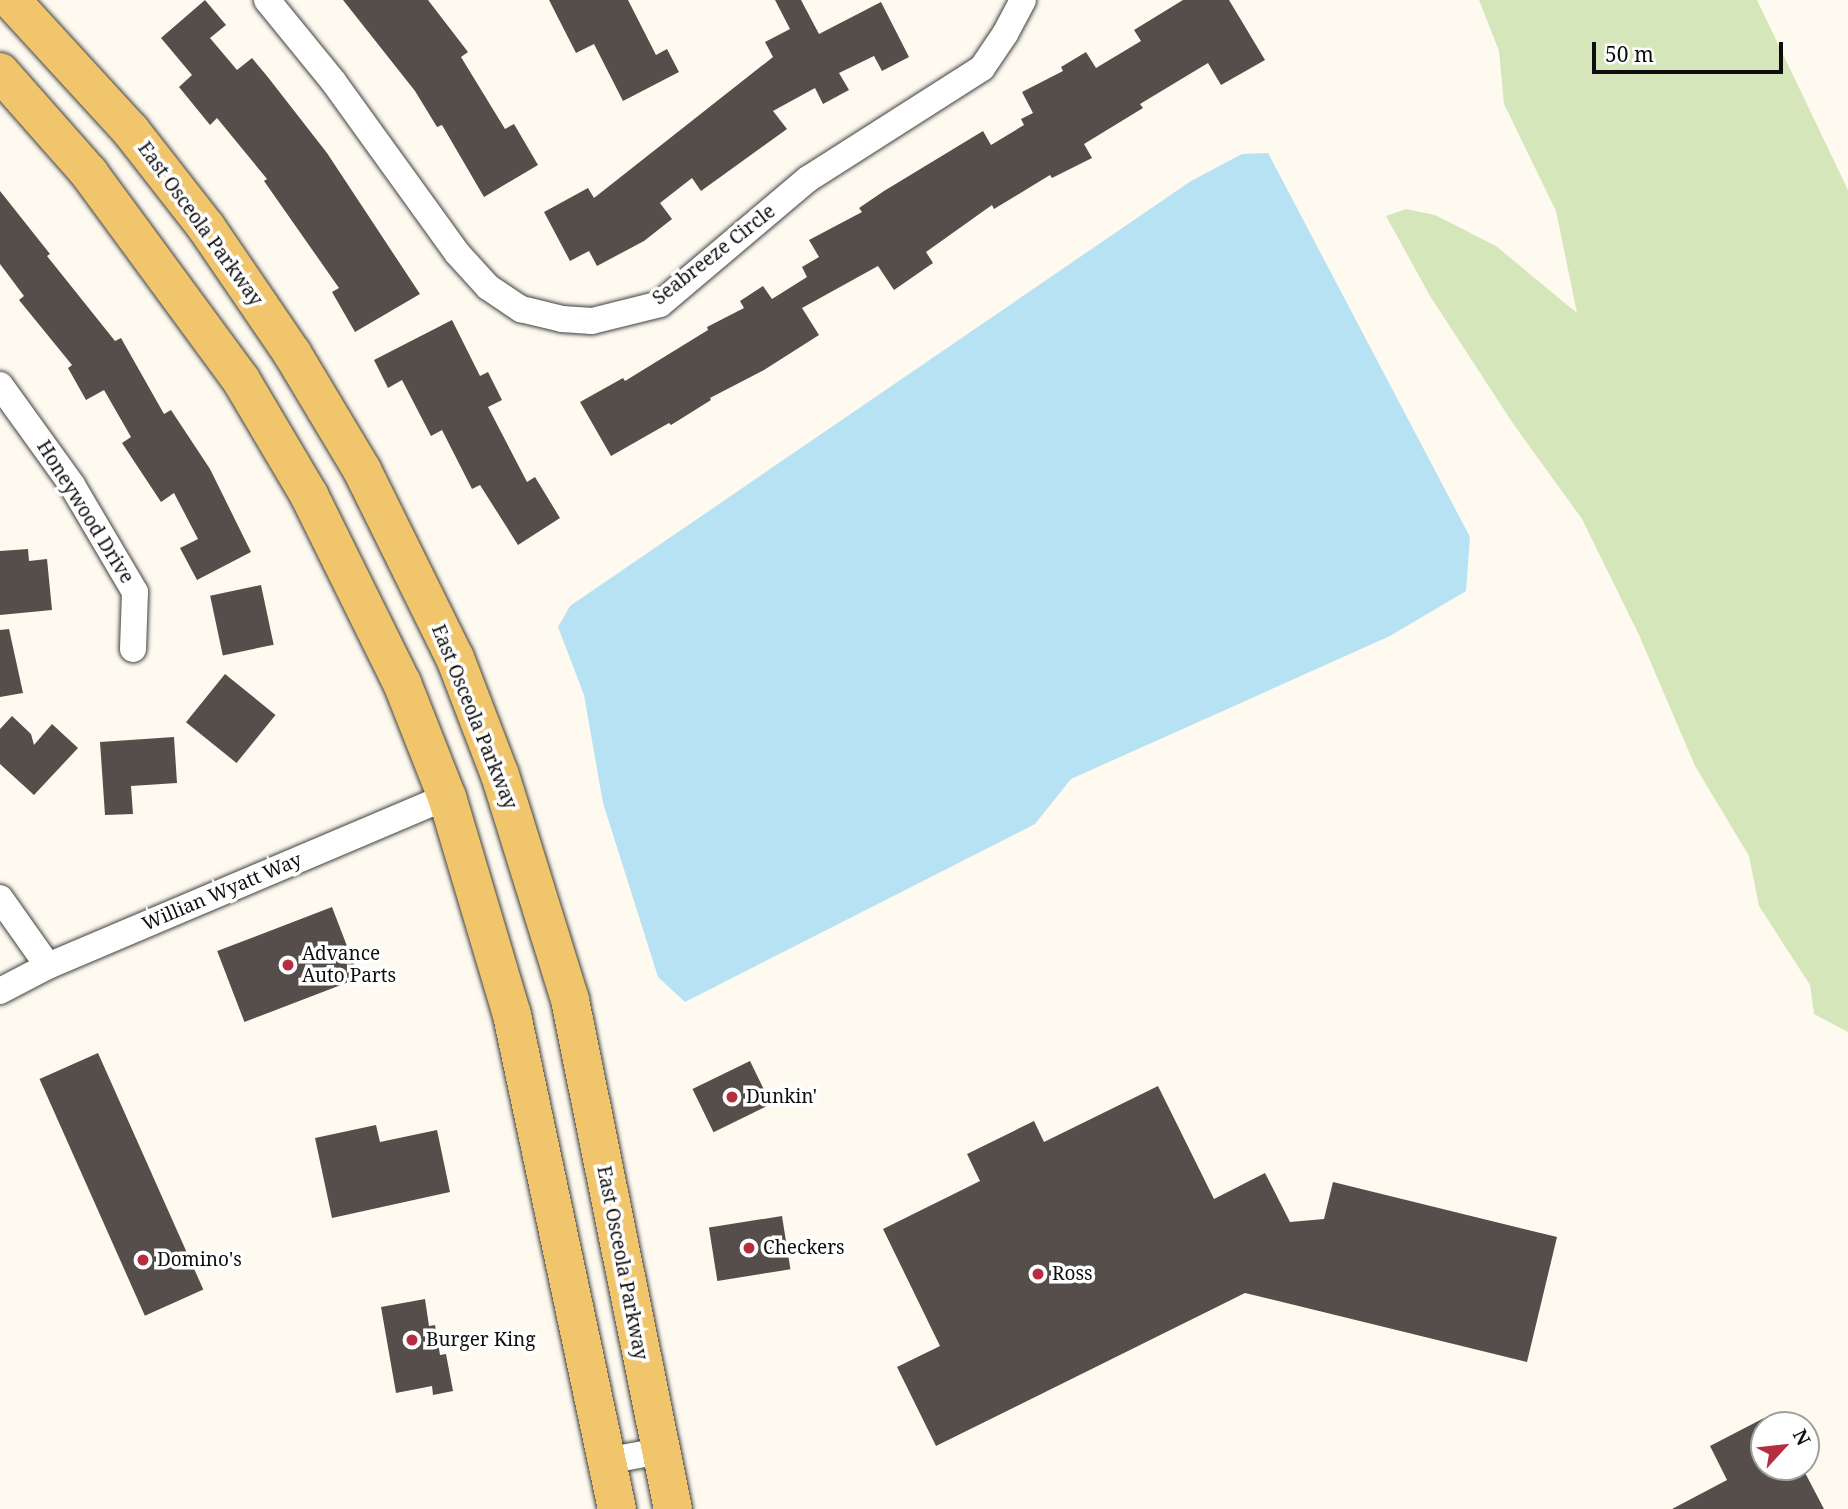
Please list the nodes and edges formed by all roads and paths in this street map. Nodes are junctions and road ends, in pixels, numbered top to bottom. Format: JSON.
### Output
{"nodes":[{"id":1,"x":11,"y":0,"type":"edge"},
{"id":2,"x":267,"y":0,"type":"edge"},
{"id":3,"x":1023,"y":0,"type":"edge"},
{"id":4,"x":0,"y":72,"type":"edge"},
{"id":5,"x":0,"y":385,"type":"edge"},
{"id":6,"x":133,"y":649,"type":"dead end"},
{"id":7,"x":447,"y":797,"type":"junction"},
{"id":8,"x":0,"y":898,"type":"edge"},
{"id":9,"x":48,"y":966,"type":"junction"},
{"id":10,"x":0,"y":991,"type":"edge"},
{"id":11,"x":660,"y":1451,"type":"junction"},
{"id":12,"x":606,"y":1461,"type":"junction"},
{"id":13,"x":617,"y":1509,"type":"edge"},
{"id":14,"x":673,"y":1509,"type":"edge"}],
"edges":[{"from":1,"to":11,"type":"main road","name":"East Osceola Parkway"},
{"from":2,"to":3,"type":"street","name":"Seabreeze Circle"},
{"from":4,"to":7,"type":"main road"},
{"from":5,"to":6,"type":"street","name":"Honeywood Drive"},
{"from":7,"to":9,"type":"street","name":"Willian Wyatt Way"},
{"from":7,"to":12,"type":"main road"},
{"from":8,"to":9,"type":"street"},
{"from":9,"to":10,"type":"street","name":"Willian Wyatt Way"},
{"from":11,"to":12,"type":"street"},
{"from":11,"to":14,"type":"main road","name":"East Osceola Parkway"},
{"from":12,"to":13,"type":"main road"}]}
